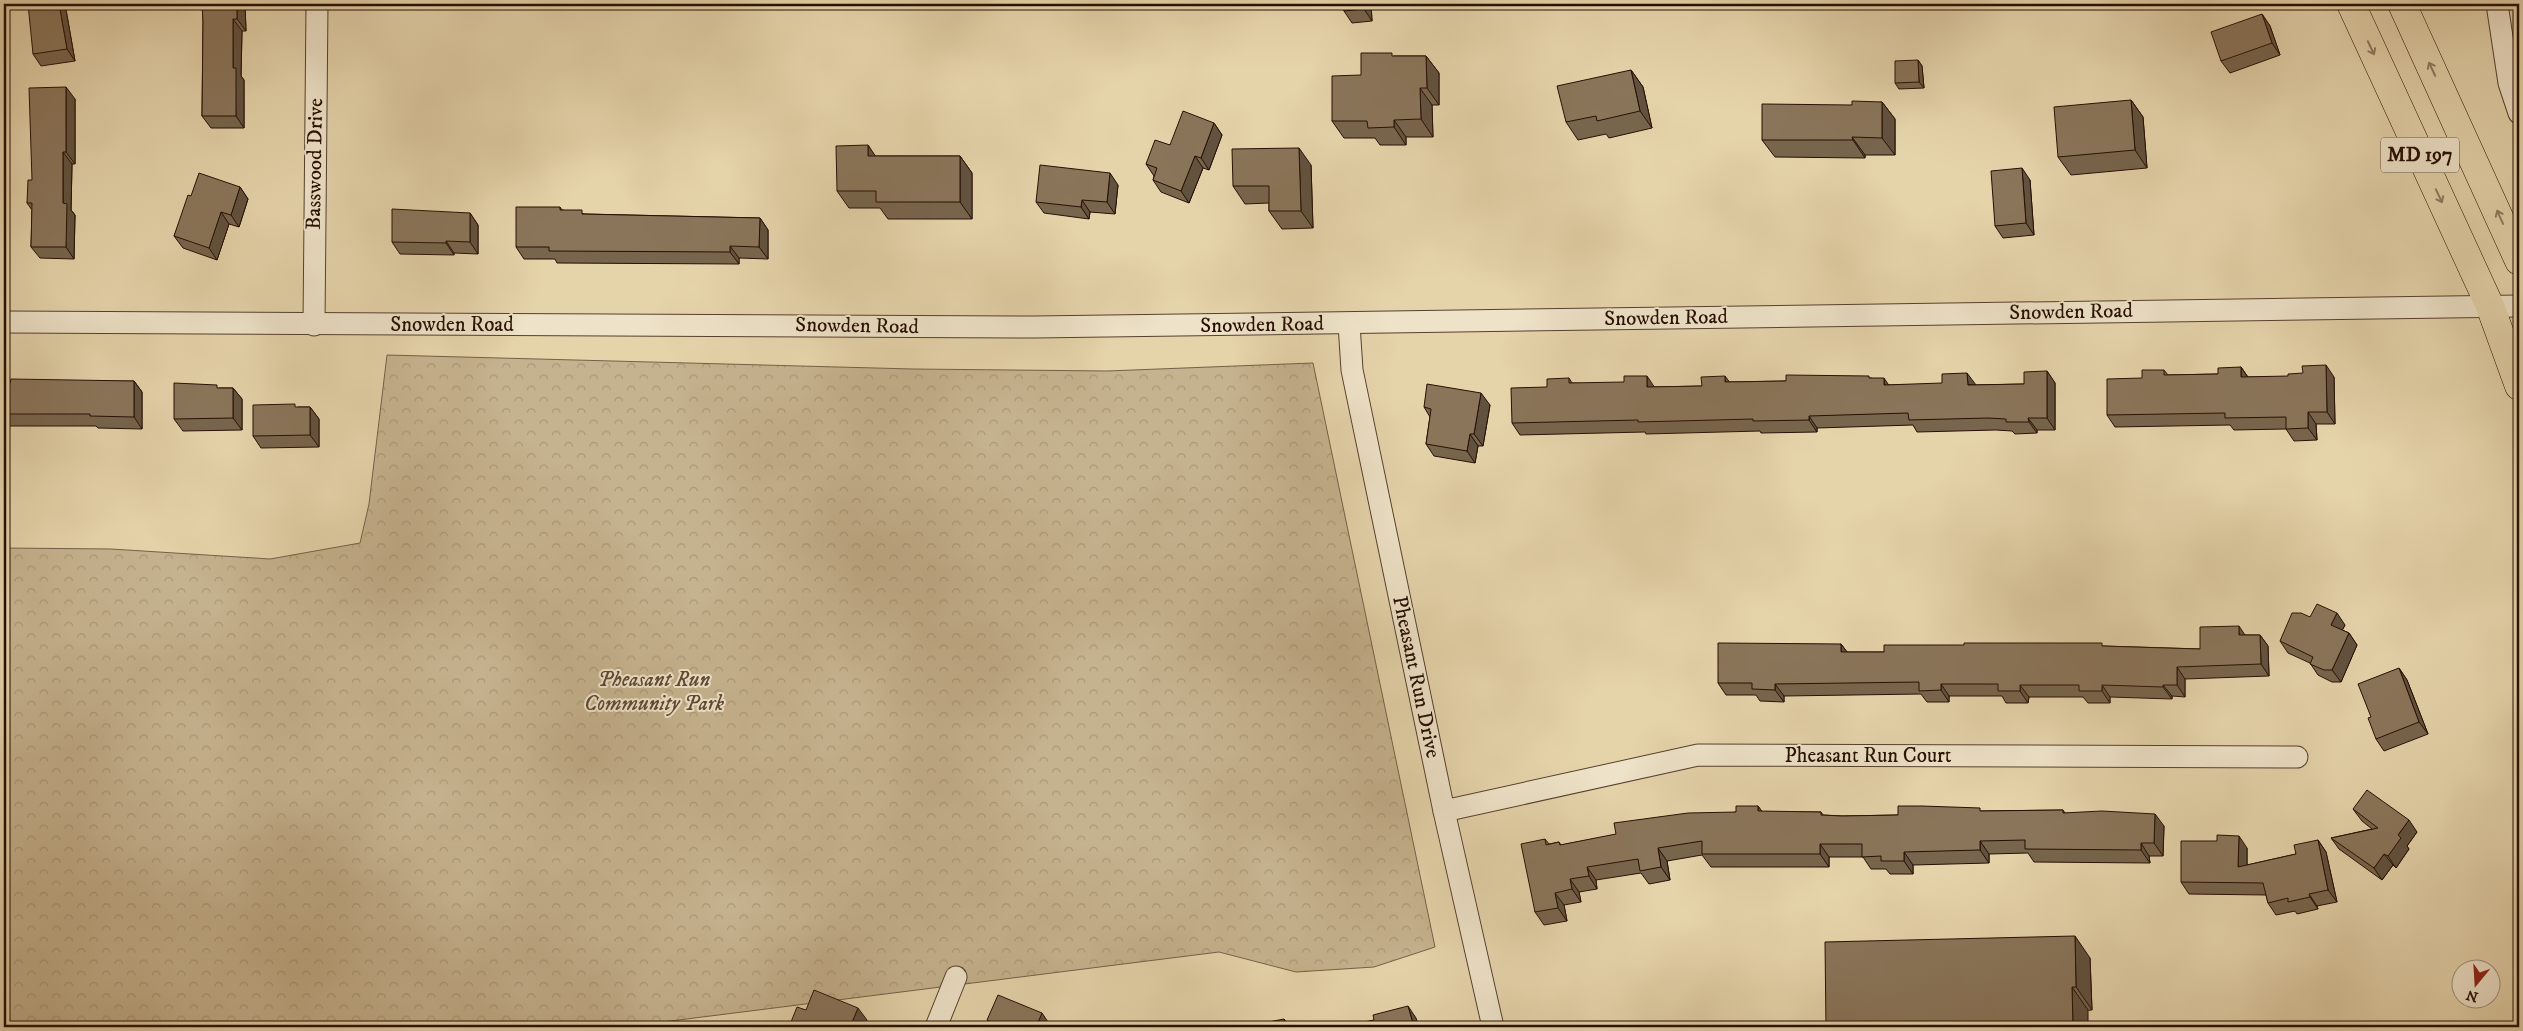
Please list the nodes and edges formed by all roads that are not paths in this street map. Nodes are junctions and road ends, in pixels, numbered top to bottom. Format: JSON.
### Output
{"nodes":[{"id":1,"x":317,"y":4,"type":"edge"},
{"id":2,"x":2351,"y":4,"type":"edge"},
{"id":3,"x":2402,"y":4,"type":"edge"},
{"id":4,"x":2497,"y":4,"type":"edge"},
{"id":5,"x":2519,"y":113,"type":"edge"},
{"id":6,"x":2519,"y":262,"type":"edge"},
{"id":7,"x":2490,"y":306,"type":"junction"},
{"id":8,"x":2519,"y":306,"type":"edge"},
{"id":9,"x":4,"y":322,"type":"edge"},
{"id":10,"x":1349,"y":324,"type":"junction"},
{"id":11,"x":314,"y":325,"type":"junction"},
{"id":12,"x":2519,"y":386,"type":"edge"},
{"id":13,"x":2297,"y":757,"type":"dead end"},
{"id":14,"x":1444,"y":811,"type":"junction"},
{"id":15,"x":956,"y":977,"type":"dead end"},
{"id":16,"x":936,"y":1027,"type":"edge"},
{"id":17,"x":1492,"y":1027,"type":"edge"}],
"edges":[{"from":1,"to":11,"type":"street","name":"Basswood Drive"},
{"from":2,"to":7,"type":"main road","number":"MD 197","one_way":true},
{"from":6,"to":3,"type":"main road","number":"MD 197","one_way":true},
{"from":4,"to":5,"type":"street"},
{"from":7,"to":8,"type":"street","name":"Snowden Road"},
{"from":7,"to":10,"type":"street","name":"Snowden Road"},
{"from":7,"to":12,"type":"main road","number":"MD 197"},
{"from":9,"to":11,"type":"street","name":"Snowden Road"},
{"from":10,"to":11,"type":"street","name":"Snowden Road"},
{"from":10,"to":14,"type":"street","name":"Pheasant Run Drive"},
{"from":13,"to":14,"type":"street","name":"Pheasant Run Court"},
{"from":14,"to":17,"type":"street","name":"Pheasant Run Drive"},
{"from":15,"to":16,"type":"street"}]}
